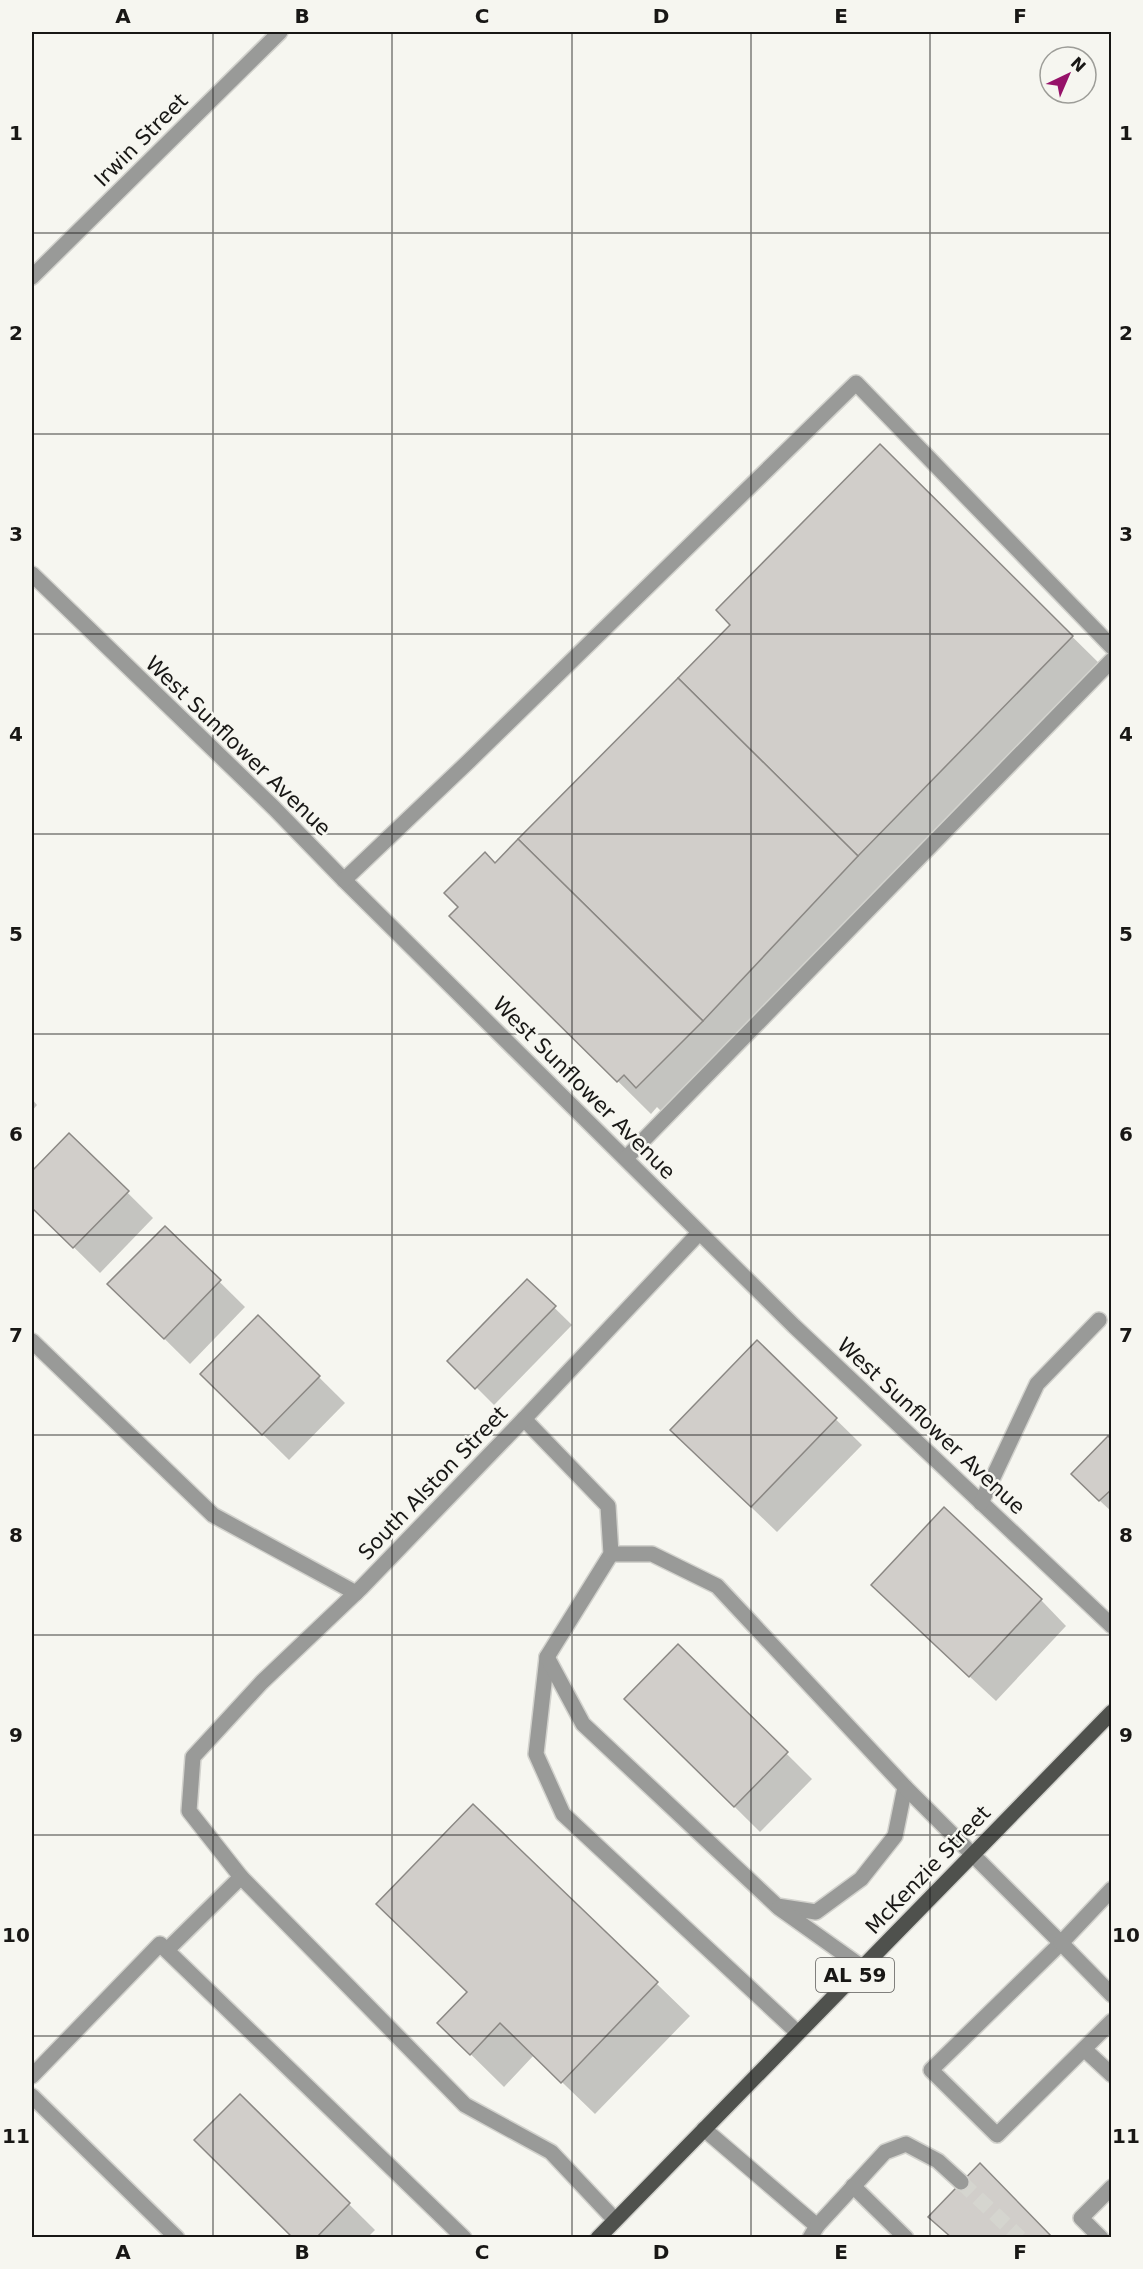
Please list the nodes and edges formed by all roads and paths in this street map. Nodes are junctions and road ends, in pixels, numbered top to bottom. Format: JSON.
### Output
{"nodes":[{"id":1,"x":280,"y":32,"type":"edge"},
{"id":2,"x":32,"y":278,"type":"edge"},
{"id":3,"x":32,"y":574,"type":"edge"},
{"id":4,"x":1112,"y":647,"type":"edge"},
{"id":5,"x":1112,"y":660,"type":"edge"},
{"id":6,"x":344,"y":880,"type":"junction"},
{"id":7,"x":626,"y":1158,"type":"junction"},
{"id":8,"x":699,"y":1233,"type":"junction"},
{"id":9,"x":1099,"y":1320,"type":"dead end"},
{"id":10,"x":32,"y":1341,"type":"edge"},
{"id":11,"x":524,"y":1419,"type":"junction"},
{"id":12,"x":981,"y":1503,"type":"junction"},
{"id":13,"x":611,"y":1554,"type":"junction"},
{"id":14,"x":356,"y":1593,"type":"junction"},
{"id":15,"x":1112,"y":1626,"type":"edge"},
{"id":16,"x":547,"y":1657,"type":"junction"},
{"id":17,"x":1112,"y":1712,"type":"edge"},
{"id":18,"x":905,"y":1787,"type":"junction"},
{"id":19,"x":973,"y":1854,"type":"junction"},
{"id":20,"x":241,"y":1877,"type":"junction"},
{"id":21,"x":1112,"y":1889,"type":"edge"},
{"id":22,"x":777,"y":1906,"type":"junction"},
{"id":23,"x":1061,"y":1943,"type":"junction"},
{"id":24,"x":167,"y":1950,"type":"junction"},
{"id":25,"x":862,"y":1967,"type":"junction"},
{"id":26,"x":1112,"y":1995,"type":"edge"},
{"id":27,"x":1112,"y":2021,"type":"edge"},
{"id":28,"x":798,"y":2033,"type":"junction"},
{"id":29,"x":1084,"y":2049,"type":"junction"},
{"id":30,"x":1112,"y":2075,"type":"edge"},
{"id":31,"x":32,"y":2076,"type":"edge"},
{"id":32,"x":32,"y":2096,"type":"edge"},
{"id":33,"x":704,"y":2129,"type":"junction"},
{"id":34,"x":961,"y":2182,"type":"tunnel mouth"},
{"id":35,"x":853,"y":2186,"type":"junction"},
{"id":36,"x":1112,"y":2187,"type":"edge"},
{"id":37,"x":615,"y":2220,"type":"junction"},
{"id":38,"x":813,"y":2232,"type":"edge"},
{"id":39,"x":455,"y":2234,"type":"edge"},
{"id":40,"x":177,"y":2238,"type":"edge"},
{"id":41,"x":598,"y":2238,"type":"edge"},
{"id":42,"x":906,"y":2238,"type":"edge"},
{"id":43,"x":1101,"y":2238,"type":"edge"}],
"edges":[{"from":1,"to":2,"type":"street","name":"Irwin Street"},
{"from":3,"to":6,"type":"street","name":"West Sunflower Avenue"},
{"from":4,"to":6,"type":"street"},
{"from":5,"to":7,"type":"street"},
{"from":6,"to":7,"type":"street","name":"West Sunflower Avenue"},
{"from":7,"to":8,"type":"street","name":"West Sunflower Avenue"},
{"from":8,"to":11,"type":"street","name":"South Alston Street"},
{"from":8,"to":12,"type":"street","name":"West Sunflower Avenue"},
{"from":9,"to":12,"type":"street"},
{"from":10,"to":14,"type":"street"},
{"from":11,"to":13,"type":"street"},
{"from":11,"to":14,"type":"street","name":"South Alston Street"},
{"from":12,"to":15,"type":"street","name":"West Sunflower Avenue"},
{"from":13,"to":16,"type":"street"},
{"from":13,"to":18,"type":"street"},
{"from":14,"to":20,"type":"street","name":"South Alston Street"},
{"from":16,"to":22,"type":"street"},
{"from":16,"to":28,"type":"street"},
{"from":17,"to":19,"type":"main road","name":"McKenzie Street","number":"AL 59"},
{"from":18,"to":19,"type":"street"},
{"from":18,"to":22,"type":"street"},
{"from":19,"to":23,"type":"street"},
{"from":19,"to":25,"type":"main road","name":"McKenzie Street","number":"AL 59"},
{"from":20,"to":24,"type":"street"},
{"from":20,"to":37,"type":"street"},
{"from":21,"to":23,"type":"street"},
{"from":22,"to":25,"type":"street"},
{"from":23,"to":26,"type":"street"},
{"from":23,"to":29,"type":"street"},
{"from":24,"to":31,"type":"street"},
{"from":24,"to":39,"type":"street"},
{"from":25,"to":28,"type":"main road","name":"McKenzie Street","number":"AL 59"},
{"from":27,"to":29,"type":"street"},
{"from":28,"to":33,"type":"main road","name":"McKenzie Street","number":"AL 59"},
{"from":29,"to":30,"type":"street"},
{"from":32,"to":40,"type":"street"},
{"from":33,"to":37,"type":"main road","name":"McKenzie Street","number":"AL 59"},
{"from":33,"to":38,"type":"street"},
{"from":34,"to":35,"type":"street"},
{"from":35,"to":38,"type":"street"},
{"from":35,"to":42,"type":"street"},
{"from":36,"to":43,"type":"street"},
{"from":37,"to":41,"type":"main road","name":"McKenzie Street","number":"AL 59"}]}
